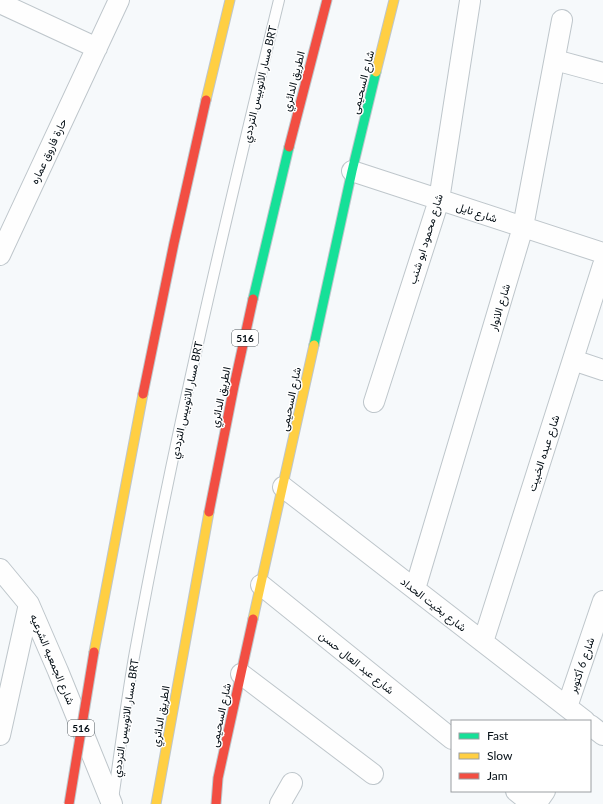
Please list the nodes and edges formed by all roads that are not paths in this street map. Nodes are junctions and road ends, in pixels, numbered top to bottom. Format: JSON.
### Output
{"nodes":[{"id":1,"x":119,"y":0,"type":"edge"},
{"id":2,"x":230,"y":0,"type":"edge"},
{"id":3,"x":279,"y":0,"type":"edge"},
{"id":4,"x":327,"y":0,"type":"edge"},
{"id":5,"x":394,"y":0,"type":"edge"},
{"id":6,"x":470,"y":1,"type":"edge"},
{"id":7,"x":0,"y":3,"type":"edge"},
{"id":8,"x":562,"y":20,"type":"dead end"},
{"id":9,"x":96,"y":48,"type":"junction"},
{"id":10,"x":555,"y":60,"type":"junction"},
{"id":11,"x":603,"y":73,"type":"edge"},
{"id":12,"x":352,"y":172,"type":"junction"},
{"id":13,"x":439,"y":200,"type":"junction"},
{"id":14,"x":523,"y":227,"type":"junction"},
{"id":15,"x":603,"y":253,"type":"edge"},
{"id":16,"x":0,"y":255,"type":"edge"},
{"id":17,"x":603,"y":265,"type":"edge"},
{"id":18,"x":573,"y":360,"type":"junction"},
{"id":19,"x":603,"y":370,"type":"edge"},
{"id":20,"x":374,"y":402,"type":"dead end"},
{"id":21,"x":283,"y":487,"type":"junction"},
{"id":22,"x":0,"y":569,"type":"edge"},
{"id":23,"x":261,"y":585,"type":"junction"},
{"id":24,"x":415,"y":589,"type":"junction"},
{"id":25,"x":603,"y":601,"type":"edge"},
{"id":26,"x":29,"y":604,"type":"junction"},
{"id":27,"x":483,"y":642,"type":"junction"},
{"id":28,"x":241,"y":674,"type":"junction"},
{"id":29,"x":567,"y":707,"type":"junction"},
{"id":30,"x":584,"y":720,"type":"edge"},
{"id":31,"x":591,"y":726,"type":"edge"},
{"id":32,"x":0,"y":735,"type":"edge"},
{"id":33,"x":603,"y":735,"type":"edge"},
{"id":34,"x":451,"y":738,"type":"edge"},
{"id":35,"x":374,"y":774,"type":"dead end"},
{"id":36,"x":292,"y":782,"type":"dead end"},
{"id":37,"x":517,"y":792,"type":"edge"},
{"id":38,"x":544,"y":792,"type":"edge"},
{"id":39,"x":69,"y":804,"type":"edge"},
{"id":40,"x":112,"y":804,"type":"edge"},
{"id":41,"x":156,"y":804,"type":"edge"},
{"id":42,"x":216,"y":804,"type":"edge"},
{"id":43,"x":280,"y":804,"type":"edge"},
{"id":44,"x":532,"y":804,"type":"edge"},
{"id":45,"x":536,"y":804,"type":"edge"}],
"edges":[{"from":1,"to":9,"type":"street","name":"حارة فاروق عماره"},
{"from":2,"to":39,"type":"main road","number":"516","bridge":true},
{"from":3,"to":40,"type":"lane","name":"مسار الاتوبيس الترددي BRT"},
{"from":4,"to":41,"type":"main road","name":"الطريق الدائري","number":"516"},
{"from":5,"to":12,"type":"main road","name":"شارع السحيمى"},
{"from":6,"to":13,"type":"street","name":"شارع محمود ابو شنب"},
{"from":7,"to":9,"type":"street"},
{"from":8,"to":10,"type":"street","name":"شارع الانوار"},
{"from":9,"to":16,"type":"street","name":"حارة فاروق عماره"},
{"from":10,"to":11,"type":"street"},
{"from":10,"to":14,"type":"street","name":"شارع الانوار"},
{"from":12,"to":13,"type":"street","name":"شارع نايل"},
{"from":12,"to":21,"type":"main road","name":"شارع السحيمى"},
{"from":13,"to":14,"type":"street","name":"شارع نايل"},
{"from":13,"to":20,"type":"street","name":"شارع محمود ابو شنب"},
{"from":14,"to":15,"type":"street","name":"شارع نايل"},
{"from":14,"to":24,"type":"street","name":"شارع الانوار"},
{"from":17,"to":18,"type":"street","name":"شارع عبده الخبيت"},
{"from":18,"to":19,"type":"street"},
{"from":18,"to":27,"type":"street","name":"شارع عبده الخبيت"},
{"from":21,"to":23,"type":"main road","name":"شارع السحيمى"},
{"from":21,"to":24,"type":"street","name":"شارع بخيت الحداد"},
{"from":22,"to":26,"type":"street","name":"شارع الجمعيه الشرعيه"},
{"from":23,"to":28,"type":"main road","name":"شارع السحيمى"},
{"from":23,"to":34,"type":"street","name":"شارع عبد العال حسن"},
{"from":24,"to":27,"type":"street","name":"شارع بخيت الحداد"},
{"from":25,"to":29,"type":"street","name":"شارع 6 أكتوبر"},
{"from":26,"to":32,"type":"street"},
{"from":26,"to":40,"type":"street","name":"شارع الجمعيه الشرعيه"},
{"from":27,"to":29,"type":"street","name":"شارع بخيت الحداد"},
{"from":28,"to":35,"type":"street"},
{"from":28,"to":42,"type":"main road","name":"شارع السحيمى"},
{"from":29,"to":30,"type":"street","name":"شارع بخيت الحداد"},
{"from":31,"to":33,"type":"street"},
{"from":36,"to":43,"type":"street"},
{"from":37,"to":44,"type":"street"},
{"from":38,"to":45,"type":"street"}]}
